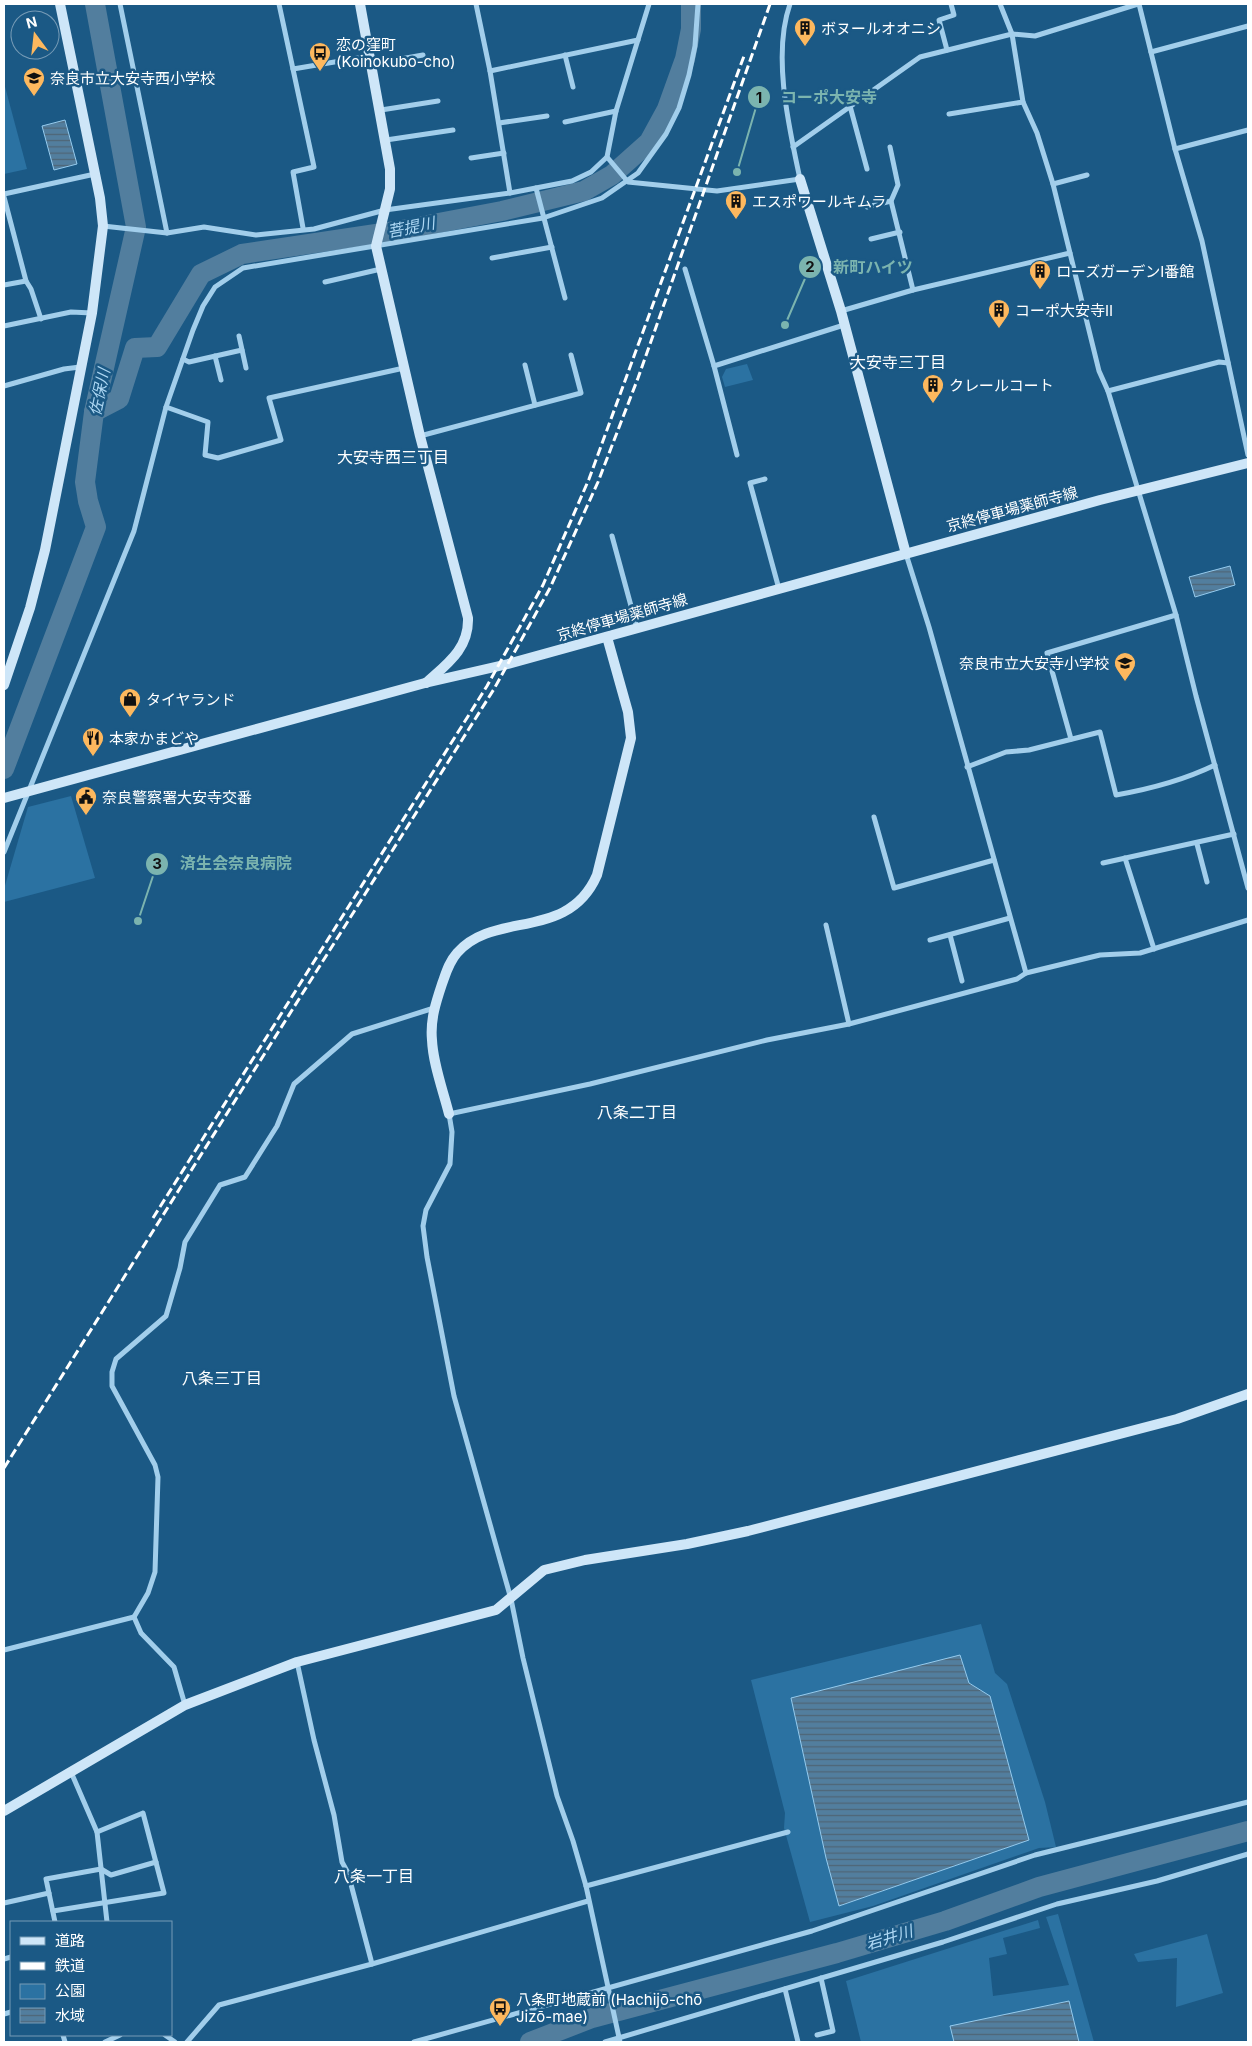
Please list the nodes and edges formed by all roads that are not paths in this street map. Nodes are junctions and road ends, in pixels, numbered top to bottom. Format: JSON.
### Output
{"nodes":[{"id":1,"x":60,"y":4,"type":"edge"},
{"id":2,"x":120,"y":4,"type":"edge"},
{"id":3,"x":279,"y":4,"type":"edge"},
{"id":4,"x":360,"y":4,"type":"edge"},
{"id":5,"x":476,"y":4,"type":"edge"},
{"id":6,"x":649,"y":4,"type":"edge"},
{"id":7,"x":698,"y":4,"type":"edge"},
{"id":8,"x":790,"y":4,"type":"edge"},
{"id":9,"x":951,"y":4,"type":"edge"},
{"id":10,"x":1000,"y":4,"type":"edge"},
{"id":11,"x":1138,"y":4,"type":"edge"},
{"id":12,"x":1248,"y":26,"type":"edge"},
{"id":13,"x":1012,"y":34,"type":"junction"},
{"id":14,"x":638,"y":40,"type":"junction"},
{"id":15,"x":948,"y":50,"type":"junction"},
{"id":16,"x":1151,"y":52,"type":"junction"},
{"id":17,"x":565,"y":55,"type":"junction"},
{"id":18,"x":423,"y":56,"type":"dead end"},
{"id":19,"x":371,"y":60,"type":"junction"},
{"id":20,"x":293,"y":69,"type":"junction"},
{"id":21,"x":490,"y":71,"type":"junction"},
{"id":22,"x":573,"y":87,"type":"dead end"},
{"id":23,"x":438,"y":101,"type":"dead end"},
{"id":24,"x":1023,"y":102,"type":"junction"},
{"id":25,"x":850,"y":106,"type":"junction"},
{"id":26,"x":381,"y":110,"type":"junction"},
{"id":27,"x":616,"y":111,"type":"junction"},
{"id":28,"x":949,"y":114,"type":"dead end"},
{"id":29,"x":547,"y":116,"type":"dead end"},
{"id":30,"x":565,"y":122,"type":"dead end"},
{"id":31,"x":499,"y":123,"type":"junction"},
{"id":32,"x":453,"y":130,"type":"dead end"},
{"id":33,"x":1248,"y":130,"type":"edge"},
{"id":34,"x":386,"y":140,"type":"junction"},
{"id":35,"x":793,"y":147,"type":"junction"},
{"id":36,"x":890,"y":147,"type":"dead end"},
{"id":37,"x":1176,"y":150,"type":"junction"},
{"id":38,"x":504,"y":153,"type":"junction"},
{"id":39,"x":471,"y":158,"type":"dead end"},
{"id":40,"x":609,"y":159,"type":"junction"},
{"id":41,"x":867,"y":169,"type":"dead end"},
{"id":42,"x":95,"y":174,"type":"junction"},
{"id":43,"x":1087,"y":175,"type":"dead end"},
{"id":44,"x":800,"y":178,"type":"junction"},
{"id":45,"x":627,"y":180,"type":"junction"},
{"id":46,"x":1053,"y":184,"type":"junction"},
{"id":47,"x":536,"y":188,"type":"junction"},
{"id":48,"x":510,"y":193,"type":"junction"},
{"id":49,"x":4,"y":196,"type":"edge"},
{"id":50,"x":891,"y":201,"type":"junction"},
{"id":51,"x":867,"y":207,"type":"dead end"},
{"id":52,"x":384,"y":214,"type":"junction"},
{"id":53,"x":542,"y":216,"type":"junction"},
{"id":54,"x":103,"y":226,"type":"junction"},
{"id":55,"x":303,"y":228,"type":"junction"},
{"id":56,"x":900,"y":232,"type":"junction"},
{"id":57,"x":167,"y":233,"type":"junction"},
{"id":58,"x":871,"y":239,"type":"dead end"},
{"id":59,"x":376,"y":245,"type":"junction"},
{"id":60,"x":552,"y":247,"type":"junction"},
{"id":61,"x":1070,"y":253,"type":"junction"},
{"id":62,"x":492,"y":258,"type":"dead end"},
{"id":63,"x":381,"y":269,"type":"junction"},
{"id":64,"x":685,"y":269,"type":"dead end"},
{"id":65,"x":26,"y":281,"type":"junction"},
{"id":66,"x":325,"y":282,"type":"dead end"},
{"id":67,"x":4,"y":285,"type":"edge"},
{"id":68,"x":914,"y":290,"type":"junction"},
{"id":69,"x":565,"y":298,"type":"dead end"},
{"id":70,"x":841,"y":310,"type":"junction"},
{"id":71,"x":92,"y":313,"type":"junction"},
{"id":72,"x":41,"y":319,"type":"junction"},
{"id":73,"x":844,"y":325,"type":"junction"},
{"id":74,"x":4,"y":326,"type":"edge"},
{"id":75,"x":239,"y":336,"type":"dead end"},
{"id":76,"x":242,"y":350,"type":"junction"},
{"id":77,"x":571,"y":355,"type":"dead end"},
{"id":78,"x":215,"y":356,"type":"junction"},
{"id":79,"x":183,"y":359,"type":"junction"},
{"id":80,"x":1228,"y":363,"type":"junction"},
{"id":81,"x":525,"y":365,"type":"dead end"},
{"id":82,"x":714,"y":366,"type":"junction"},
{"id":83,"x":80,"y":367,"type":"junction"},
{"id":84,"x":246,"y":368,"type":"dead end"},
{"id":85,"x":404,"y":368,"type":"junction"},
{"id":86,"x":221,"y":380,"type":"dead end"},
{"id":87,"x":4,"y":386,"type":"edge"},
{"id":88,"x":1108,"y":392,"type":"junction"},
{"id":89,"x":536,"y":405,"type":"junction"},
{"id":90,"x":166,"y":407,"type":"junction"},
{"id":91,"x":420,"y":436,"type":"junction"},
{"id":92,"x":737,"y":455,"type":"dead end"},
{"id":93,"x":1248,"y":455,"type":"edge"},
{"id":94,"x":1248,"y":464,"type":"edge"},
{"id":95,"x":764,"y":479,"type":"dead end"},
{"id":96,"x":1139,"y":490,"type":"junction"},
{"id":97,"x":612,"y":536,"type":"dead end"},
{"id":98,"x":906,"y":554,"type":"junction"},
{"id":99,"x":779,"y":589,"type":"junction"},
{"id":100,"x":1176,"y":615,"type":"junction"},
{"id":101,"x":638,"y":628,"type":"junction"},
{"id":102,"x":607,"y":637,"type":"junction"},
{"id":103,"x":425,"y":683,"type":"junction"},
{"id":104,"x":4,"y":685,"type":"edge"},
{"id":105,"x":1071,"y":739,"type":"junction"},
{"id":106,"x":1215,"y":765,"type":"junction"},
{"id":107,"x":967,"y":767,"type":"junction"},
{"id":108,"x":25,"y":793,"type":"junction"},
{"id":109,"x":4,"y":798,"type":"edge"},
{"id":110,"x":874,"y":817,"type":"dead end"},
{"id":111,"x":1234,"y":834,"type":"junction"},
{"id":112,"x":1197,"y":844,"type":"junction"},
{"id":113,"x":4,"y":852,"type":"edge"},
{"id":114,"x":1125,"y":858,"type":"junction"},
{"id":115,"x":994,"y":860,"type":"junction"},
{"id":116,"x":1103,"y":863,"type":"dead end"},
{"id":117,"x":1207,"y":882,"type":"dead end"},
{"id":118,"x":1248,"y":888,"type":"edge"},
{"id":119,"x":1010,"y":918,"type":"junction"},
{"id":120,"x":1248,"y":920,"type":"edge"},
{"id":121,"x":826,"y":925,"type":"dead end"},
{"id":122,"x":950,"y":934,"type":"junction"},
{"id":123,"x":930,"y":940,"type":"dead end"},
{"id":124,"x":1154,"y":949,"type":"junction"},
{"id":125,"x":1026,"y":973,"type":"junction"},
{"id":126,"x":962,"y":981,"type":"dead end"},
{"id":127,"x":434,"y":1008,"type":"junction"},
{"id":128,"x":849,"y":1024,"type":"junction"},
{"id":129,"x":449,"y":1114,"type":"junction"},
{"id":130,"x":1248,"y":1394,"type":"edge"},
{"id":131,"x":511,"y":1598,"type":"junction"},
{"id":132,"x":134,"y":1617,"type":"junction"},
{"id":133,"x":4,"y":1650,"type":"edge"},
{"id":134,"x":297,"y":1662,"type":"junction"},
{"id":135,"x":185,"y":1705,"type":"junction"},
{"id":136,"x":71,"y":1772,"type":"junction"},
{"id":137,"x":1248,"y":1802,"type":"edge"},
{"id":138,"x":4,"y":1811,"type":"edge"},
{"id":139,"x":96,"y":1832,"type":"junction"},
{"id":140,"x":788,"y":1832,"type":"dead end"},
{"id":141,"x":1248,"y":1854,"type":"edge"},
{"id":142,"x":156,"y":1862,"type":"junction"},
{"id":143,"x":101,"y":1869,"type":"junction"},
{"id":144,"x":586,"y":1886,"type":"junction"},
{"id":145,"x":49,"y":1893,"type":"junction"},
{"id":146,"x":588,"y":1901,"type":"junction"},
{"id":147,"x":105,"y":1903,"type":"junction"},
{"id":148,"x":4,"y":1904,"type":"edge"},
{"id":149,"x":53,"y":1911,"type":"junction"},
{"id":150,"x":55,"y":1921,"type":"edge"},
{"id":151,"x":107,"y":1921,"type":"edge"},
{"id":152,"x":372,"y":1964,"type":"junction"},
{"id":153,"x":822,"y":1978,"type":"junction"},
{"id":154,"x":608,"y":1988,"type":"junction"},
{"id":155,"x":785,"y":1989,"type":"junction"},
{"id":156,"x":817,"y":2035,"type":"dead end"},
{"id":157,"x":118,"y":2036,"type":"edge"},
{"id":158,"x":620,"y":2037,"type":"edge"},
{"id":159,"x":105,"y":2042,"type":"edge"},
{"id":160,"x":187,"y":2042,"type":"edge"},
{"id":161,"x":414,"y":2042,"type":"edge"},
{"id":162,"x":605,"y":2042,"type":"edge"},
{"id":163,"x":798,"y":2042,"type":"edge"}],
"edges":[{"from":1,"to":42,"type":"street"},
{"from":2,"to":57,"type":"street"},
{"from":3,"to":20,"type":"street"},
{"from":4,"to":19,"type":"street"},
{"from":5,"to":21,"type":"street"},
{"from":6,"to":14,"type":"street"},
{"from":7,"to":45,"type":"street"},
{"from":8,"to":35,"type":"street"},
{"from":9,"to":15,"type":"street"},
{"from":10,"to":13,"type":"street"},
{"from":11,"to":13,"type":"street"},
{"from":11,"to":16,"type":"street"},
{"from":12,"to":16,"type":"street"},
{"from":13,"to":15,"type":"street"},
{"from":13,"to":24,"type":"street"},
{"from":14,"to":17,"type":"street"},
{"from":14,"to":27,"type":"street"},
{"from":15,"to":25,"type":"street"},
{"from":16,"to":37,"type":"street"},
{"from":17,"to":21,"type":"street"},
{"from":17,"to":22,"type":"street"},
{"from":18,"to":19,"type":"street"},
{"from":19,"to":20,"type":"street"},
{"from":19,"to":26,"type":"street"},
{"from":20,"to":55,"type":"street"},
{"from":21,"to":31,"type":"street"},
{"from":23,"to":26,"type":"street"},
{"from":24,"to":28,"type":"street"},
{"from":24,"to":46,"type":"street"},
{"from":25,"to":35,"type":"street"},
{"from":25,"to":41,"type":"street"},
{"from":26,"to":34,"type":"street"},
{"from":27,"to":30,"type":"street"},
{"from":27,"to":40,"type":"street"},
{"from":29,"to":31,"type":"street"},
{"from":31,"to":38,"type":"street"},
{"from":32,"to":34,"type":"street"},
{"from":33,"to":37,"type":"street"},
{"from":34,"to":52,"type":"street"},
{"from":35,"to":44,"type":"street"},
{"from":36,"to":50,"type":"street"},
{"from":37,"to":80,"type":"street"},
{"from":38,"to":39,"type":"street"},
{"from":38,"to":48,"type":"street"},
{"from":40,"to":45,"type":"street"},
{"from":40,"to":47,"type":"street"},
{"from":42,"to":49,"type":"street"},
{"from":42,"to":54,"type":"street"},
{"from":43,"to":46,"type":"street"},
{"from":44,"to":45,"type":"street"},
{"from":44,"to":70,"type":"street"},
{"from":45,"to":53,"type":"street"},
{"from":46,"to":61,"type":"street"},
{"from":47,"to":48,"type":"street"},
{"from":47,"to":53,"type":"street"},
{"from":48,"to":52,"type":"street"},
{"from":49,"to":65,"type":"street"},
{"from":50,"to":51,"type":"street"},
{"from":50,"to":56,"type":"street"},
{"from":52,"to":55,"type":"street"},
{"from":52,"to":59,"type":"street"},
{"from":53,"to":59,"type":"street"},
{"from":53,"to":60,"type":"street"},
{"from":54,"to":57,"type":"street"},
{"from":54,"to":71,"type":"street"},
{"from":55,"to":57,"type":"street"},
{"from":56,"to":58,"type":"street"},
{"from":56,"to":68,"type":"street"},
{"from":59,"to":63,"type":"street"},
{"from":59,"to":79,"type":"street"},
{"from":60,"to":62,"type":"street"},
{"from":60,"to":69,"type":"street"},
{"from":61,"to":68,"type":"street"},
{"from":61,"to":88,"type":"street"},
{"from":63,"to":66,"type":"street"},
{"from":63,"to":85,"type":"street"},
{"from":64,"to":82,"type":"street"},
{"from":65,"to":67,"type":"street"},
{"from":65,"to":72,"type":"street"},
{"from":68,"to":70,"type":"street"},
{"from":70,"to":73,"type":"street"},
{"from":71,"to":72,"type":"street"},
{"from":71,"to":83,"type":"street"},
{"from":72,"to":74,"type":"street"},
{"from":73,"to":82,"type":"street"},
{"from":73,"to":98,"type":"street"},
{"from":75,"to":76,"type":"street"},
{"from":76,"to":78,"type":"street"},
{"from":76,"to":84,"type":"street"},
{"from":77,"to":89,"type":"street"},
{"from":78,"to":79,"type":"street"},
{"from":78,"to":86,"type":"street"},
{"from":79,"to":90,"type":"street"},
{"from":80,"to":88,"type":"street"},
{"from":80,"to":93,"type":"street"},
{"from":81,"to":89,"type":"street"},
{"from":82,"to":92,"type":"street"},
{"from":83,"to":87,"type":"street"},
{"from":83,"to":104,"type":"street"},
{"from":85,"to":90,"type":"street"},
{"from":85,"to":91,"type":"street"},
{"from":88,"to":96,"type":"street"},
{"from":89,"to":91,"type":"street"},
{"from":90,"to":108,"type":"street"},
{"from":91,"to":103,"type":"street"},
{"from":94,"to":96,"type":"street","name":"京終停車場薬師寺線"},
{"from":95,"to":99,"type":"street"},
{"from":96,"to":98,"type":"street","name":"京終停車場薬師寺線"},
{"from":96,"to":100,"type":"street"},
{"from":97,"to":101,"type":"street"},
{"from":98,"to":99,"type":"street","name":"京終停車場薬師寺線"},
{"from":98,"to":107,"type":"street"},
{"from":99,"to":101,"type":"street","name":"京終停車場薬師寺線"},
{"from":100,"to":105,"type":"street"},
{"from":100,"to":106,"type":"street"},
{"from":101,"to":102,"type":"street","name":"京終停車場薬師寺線"},
{"from":102,"to":103,"type":"street","name":"京終停車場薬師寺線"},
{"from":102,"to":127,"type":"street"},
{"from":103,"to":108,"type":"street","name":"京終停車場薬師寺線"},
{"from":105,"to":106,"type":"street"},
{"from":105,"to":107,"type":"street"},
{"from":106,"to":111,"type":"street"},
{"from":107,"to":115,"type":"street"},
{"from":108,"to":109,"type":"street","name":"京終停車場薬師寺線"},
{"from":108,"to":113,"type":"street"},
{"from":110,"to":115,"type":"street"},
{"from":111,"to":112,"type":"street"},
{"from":111,"to":118,"type":"street"},
{"from":112,"to":114,"type":"street"},
{"from":112,"to":117,"type":"street"},
{"from":114,"to":116,"type":"street"},
{"from":114,"to":124,"type":"street"},
{"from":115,"to":119,"type":"street"},
{"from":119,"to":122,"type":"street"},
{"from":119,"to":125,"type":"street"},
{"from":120,"to":124,"type":"street"},
{"from":121,"to":128,"type":"street"},
{"from":122,"to":123,"type":"street"},
{"from":122,"to":126,"type":"street"},
{"from":124,"to":125,"type":"street"},
{"from":125,"to":128,"type":"street"},
{"from":127,"to":129,"type":"street"},
{"from":127,"to":132,"type":"street"},
{"from":128,"to":129,"type":"street"},
{"from":129,"to":131,"type":"street"},
{"from":130,"to":131,"type":"street"},
{"from":131,"to":134,"type":"street"},
{"from":131,"to":144,"type":"street"},
{"from":132,"to":133,"type":"street"},
{"from":132,"to":135,"type":"street"},
{"from":134,"to":135,"type":"street"},
{"from":134,"to":152,"type":"street"},
{"from":135,"to":136,"type":"street"},
{"from":136,"to":138,"type":"street"},
{"from":136,"to":139,"type":"street"},
{"from":137,"to":154,"type":"street"},
{"from":139,"to":142,"type":"street"},
{"from":139,"to":143,"type":"street"},
{"from":140,"to":144,"type":"street"},
{"from":141,"to":153,"type":"street"},
{"from":142,"to":143,"type":"street"},
{"from":142,"to":147,"type":"street"},
{"from":143,"to":145,"type":"street"},
{"from":143,"to":147,"type":"street"},
{"from":144,"to":146,"type":"street"},
{"from":145,"to":148,"type":"street"},
{"from":145,"to":149,"type":"street"},
{"from":146,"to":152,"type":"street"},
{"from":146,"to":154,"type":"street"},
{"from":147,"to":149,"type":"street"},
{"from":147,"to":151,"type":"street"},
{"from":149,"to":150,"type":"street"},
{"from":152,"to":160,"type":"street"},
{"from":153,"to":155,"type":"street"},
{"from":153,"to":156,"type":"street"},
{"from":154,"to":158,"type":"street"},
{"from":154,"to":161,"type":"street"},
{"from":155,"to":158,"type":"street"},
{"from":155,"to":163,"type":"street"},
{"from":157,"to":159,"type":"street"},
{"from":158,"to":162,"type":"street"}]}
